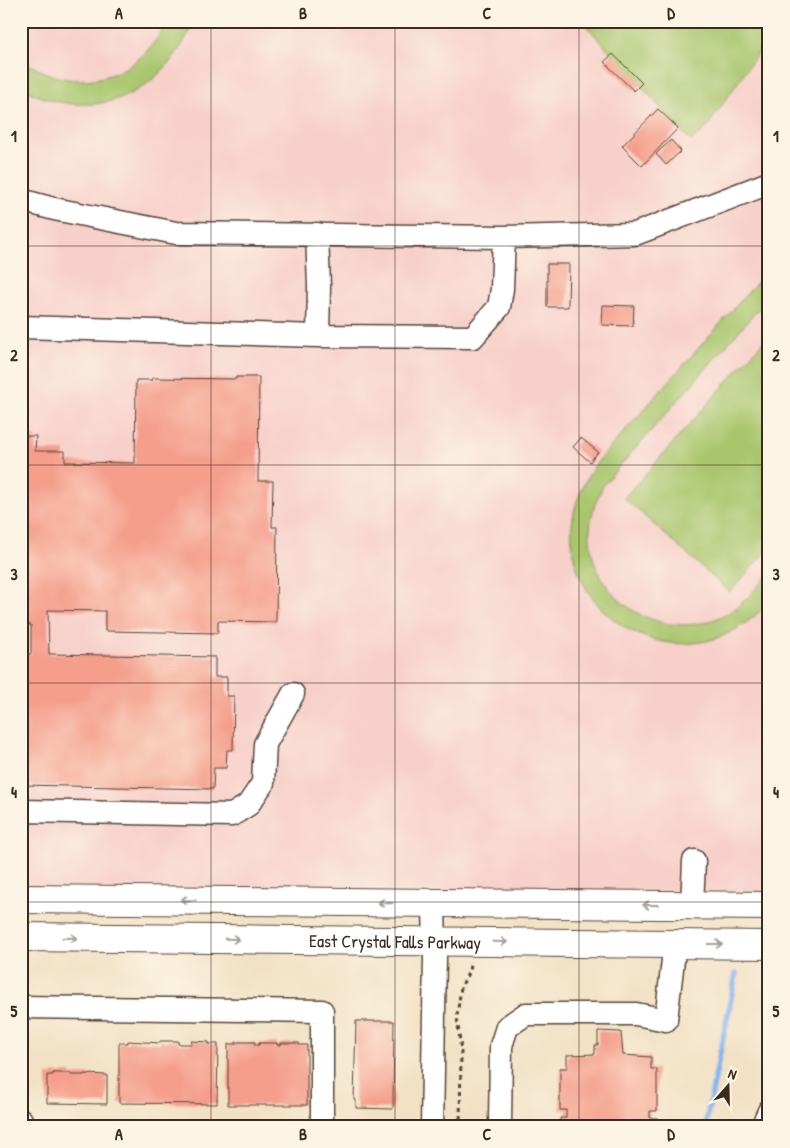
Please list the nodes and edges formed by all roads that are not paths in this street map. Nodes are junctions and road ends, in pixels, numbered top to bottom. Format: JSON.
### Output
{"nodes":[{"id":1,"x":769,"y":183,"type":"edge"},
{"id":2,"x":21,"y":200,"type":"edge"},
{"id":3,"x":317,"y":234,"type":"junction"},
{"id":4,"x":504,"y":237,"type":"junction"},
{"id":5,"x":21,"y":327,"type":"edge"},
{"id":6,"x":318,"y":336,"type":"junction"},
{"id":7,"x":293,"y":694,"type":"dead end"},
{"id":8,"x":21,"y":811,"type":"edge"},
{"id":9,"x":694,"y":862,"type":"dead end"},
{"id":10,"x":21,"y":899,"type":"edge"},
{"id":11,"x":434,"y":903,"type":"junction"},
{"id":12,"x":692,"y":906,"type":"junction"},
{"id":13,"x":769,"y":906,"type":"edge"},
{"id":14,"x":21,"y":937,"type":"edge"},
{"id":15,"x":435,"y":941,"type":"junction"},
{"id":16,"x":673,"y":944,"type":"junction"},
{"id":17,"x":769,"y":945,"type":"edge"},
{"id":18,"x":21,"y":1008,"type":"edge"},
{"id":19,"x":769,"y":1111,"type":"edge"},
{"id":20,"x":21,"y":1120,"type":"edge"},
{"id":21,"x":23,"y":1127,"type":"edge"},
{"id":22,"x":322,"y":1127,"type":"edge"},
{"id":23,"x":432,"y":1127,"type":"edge"},
{"id":24,"x":500,"y":1127,"type":"edge"},
{"id":25,"x":762,"y":1127,"type":"edge"}],
"edges":[{"from":1,"to":4,"type":"street"},
{"from":2,"to":3,"type":"street"},
{"from":3,"to":4,"type":"street"},
{"from":3,"to":6,"type":"street"},
{"from":4,"to":6,"type":"street"},
{"from":5,"to":6,"type":"street"},
{"from":7,"to":8,"type":"street"},
{"from":9,"to":12,"type":"street"},
{"from":11,"to":10,"type":"main road","one_way":true},
{"from":12,"to":11,"type":"main road","one_way":true},
{"from":11,"to":15,"type":"street"},
{"from":12,"to":13,"type":"main road"},
{"from":14,"to":15,"type":"main road","name":"East Crystal Falls Parkway","one_way":true},
{"from":15,"to":16,"type":"main road","name":"East Crystal Falls Parkway","one_way":true},
{"from":15,"to":23,"type":"street"},
{"from":16,"to":17,"type":"main road","name":"East Crystal Falls Parkway","one_way":true},
{"from":16,"to":24,"type":"street"},
{"from":18,"to":22,"type":"street"},
{"from":19,"to":25,"type":"street"},
{"from":20,"to":21,"type":"street"}]}
